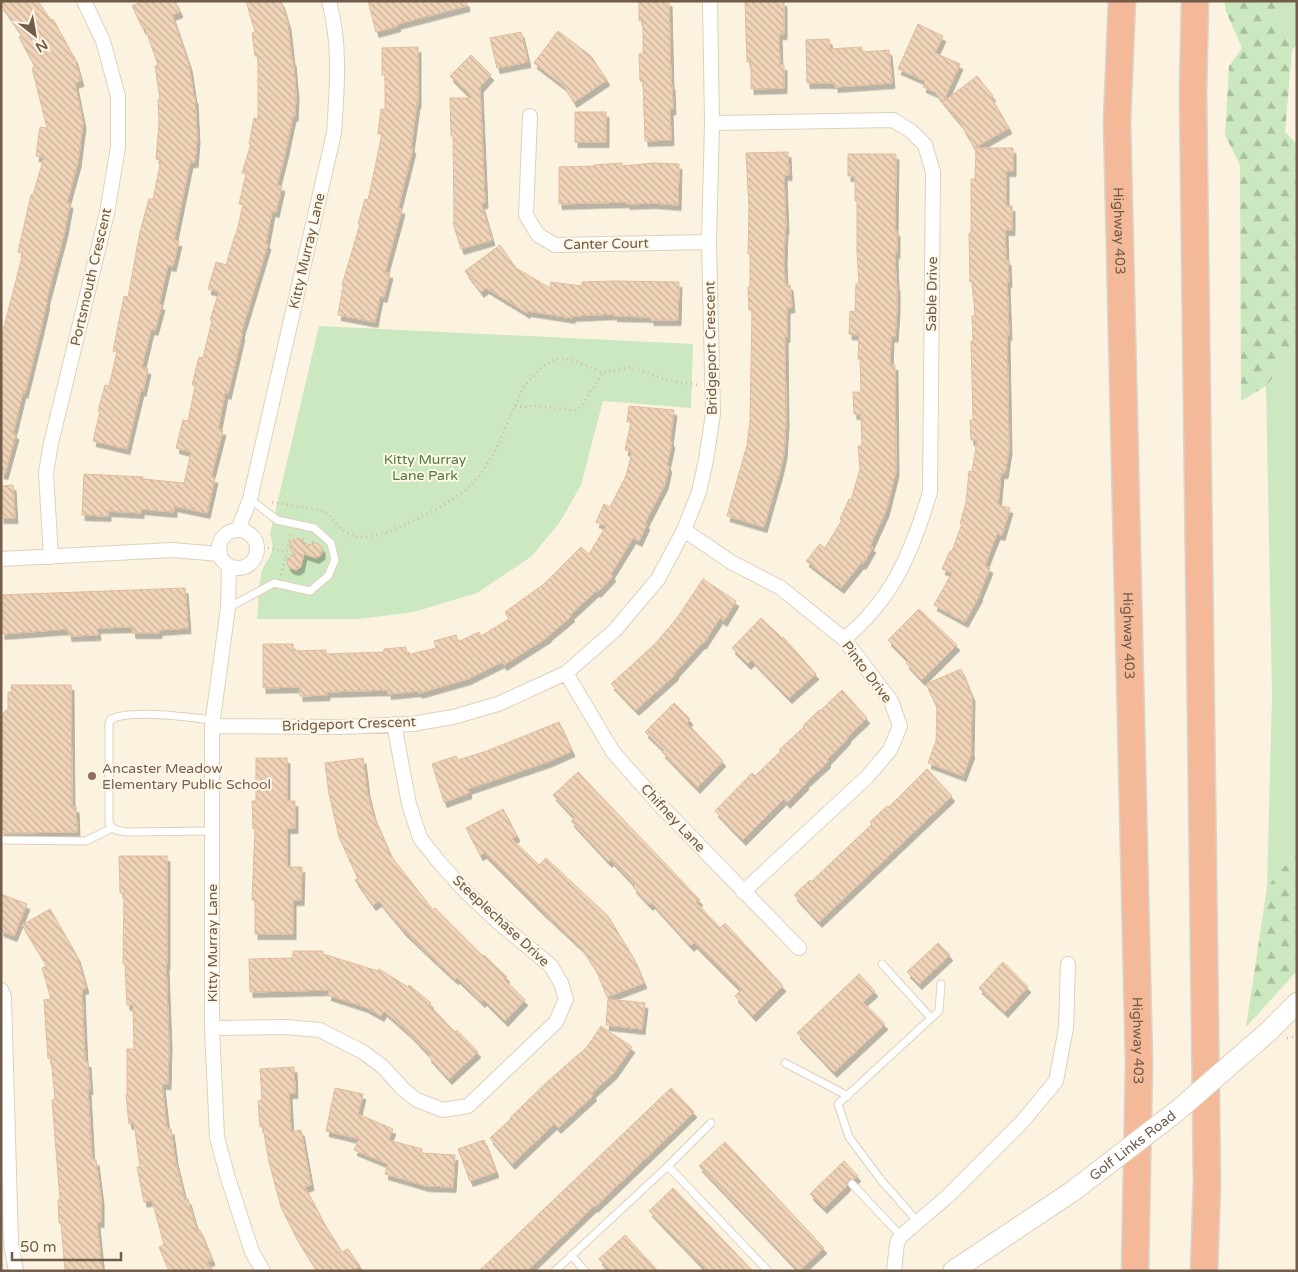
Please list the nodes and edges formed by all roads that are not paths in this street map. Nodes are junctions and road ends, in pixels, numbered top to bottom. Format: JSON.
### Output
{"nodes":[{"id":1,"x":84,"y":1,"type":"edge"},
{"id":2,"x":329,"y":1,"type":"edge"},
{"id":3,"x":710,"y":1,"type":"edge"},
{"id":4,"x":1122,"y":1,"type":"edge"},
{"id":5,"x":1195,"y":1,"type":"edge"},
{"id":6,"x":530,"y":116,"type":"dead end"},
{"id":7,"x":712,"y":123,"type":"junction"},
{"id":8,"x":709,"y":242,"type":"junction"},
{"id":9,"x":250,"y":499,"type":"junction"},
{"id":10,"x":238,"y":530,"type":"junction"},
{"id":11,"x":684,"y":530,"type":"junction"},
{"id":12,"x":254,"y":540,"type":"junction"},
{"id":13,"x":220,"y":547,"type":"junction"},
{"id":14,"x":52,"y":557,"type":"junction"},
{"id":15,"x":1,"y":559,"type":"edge"},
{"id":16,"x":236,"y":567,"type":"junction"},
{"id":17,"x":228,"y":608,"type":"junction"},
{"id":18,"x":844,"y":639,"type":"junction"},
{"id":19,"x":566,"y":673,"type":"junction"},
{"id":20,"x":213,"y":723,"type":"junction"},
{"id":21,"x":394,"y":724,"type":"junction"},
{"id":22,"x":112,"y":828,"type":"junction"},
{"id":23,"x":212,"y":831,"type":"junction"},
{"id":24,"x":1,"y":840,"type":"edge"},
{"id":25,"x":743,"y":892,"type":"junction"},
{"id":26,"x":799,"y":948,"type":"dead end"},
{"id":27,"x":882,"y":964,"type":"dead end"},
{"id":28,"x":1068,"y":964,"type":"dead end"},
{"id":29,"x":941,"y":984,"type":"dead end"},
{"id":30,"x":1,"y":990,"type":"edge"},
{"id":31,"x":1297,"y":1003,"type":"edge"},
{"id":32,"x":931,"y":1018,"type":"junction"},
{"id":33,"x":212,"y":1028,"type":"junction"},
{"id":34,"x":785,"y":1063,"type":"dead end"},
{"id":35,"x":848,"y":1096,"type":"junction"},
{"id":36,"x":711,"y":1123,"type":"dead end"},
{"id":37,"x":668,"y":1166,"type":"junction"},
{"id":38,"x":852,"y":1184,"type":"dead end"},
{"id":39,"x":918,"y":1222,"type":"junction"},
{"id":40,"x":901,"y":1236,"type":"junction"},
{"id":41,"x":571,"y":1256,"type":"junction"},
{"id":42,"x":16,"y":1271,"type":"edge"},
{"id":43,"x":263,"y":1271,"type":"edge"},
{"id":44,"x":555,"y":1271,"type":"edge"},
{"id":45,"x":585,"y":1271,"type":"edge"},
{"id":46,"x":768,"y":1271,"type":"edge"},
{"id":47,"x":894,"y":1271,"type":"edge"},
{"id":48,"x":953,"y":1271,"type":"edge"},
{"id":49,"x":1135,"y":1271,"type":"edge"},
{"id":50,"x":1204,"y":1271,"type":"edge"}],
"edges":[{"from":1,"to":14,"type":"street","name":"Portsmouth Crescent"},
{"from":2,"to":9,"type":"street","name":"Kitty Murray Lane"},
{"from":3,"to":7,"type":"street","name":"Bridgeport Crescent"},
{"from":4,"to":49,"type":"highway","name":"Highway 403"},
{"from":5,"to":50,"type":"highway"},
{"from":6,"to":8,"type":"street","name":"Canter Court"},
{"from":7,"to":8,"type":"street","name":"Bridgeport Crescent"},
{"from":7,"to":18,"type":"street","name":"Sable Drive"},
{"from":8,"to":11,"type":"street","name":"Bridgeport Crescent"},
{"from":9,"to":10,"type":"street","name":"Kitty Murray Lane"},
{"from":9,"to":12,"type":"street","name":"Kitty Murray Lane"},
{"from":9,"to":17,"type":"lane"},
{"from":10,"to":12,"type":"street"},
{"from":10,"to":13,"type":"street"},
{"from":11,"to":18,"type":"street","name":"Pinto Drive"},
{"from":11,"to":19,"type":"street","name":"Bridgeport Crescent"},
{"from":12,"to":16,"type":"street"},
{"from":13,"to":14,"type":"street"},
{"from":13,"to":16,"type":"street"},
{"from":14,"to":15,"type":"street"},
{"from":16,"to":17,"type":"street","name":"Kitty Murray Lane"},
{"from":17,"to":20,"type":"street","name":"Kitty Murray Lane"},
{"from":18,"to":25,"type":"street","name":"Pinto Drive"},
{"from":19,"to":21,"type":"street","name":"Bridgeport Crescent"},
{"from":19,"to":25,"type":"street","name":"Chifney Lane"},
{"from":20,"to":21,"type":"street","name":"Bridgeport Crescent"},
{"from":20,"to":22,"type":"lane"},
{"from":20,"to":23,"type":"street","name":"Kitty Murray Lane"},
{"from":21,"to":33,"type":"street","name":"Steeplechase Drive"},
{"from":22,"to":23,"type":"lane"},
{"from":22,"to":24,"type":"lane"},
{"from":23,"to":33,"type":"street","name":"Kitty Murray Lane"},
{"from":25,"to":26,"type":"street","name":"Chifney Lane"},
{"from":27,"to":32,"type":"lane"},
{"from":28,"to":39,"type":"street"},
{"from":29,"to":32,"type":"lane"},
{"from":30,"to":42,"type":"street"},
{"from":31,"to":48,"type":"main road","name":"Golf Links Road","bridge":true},
{"from":32,"to":35,"type":"lane"},
{"from":33,"to":43,"type":"street","name":"Kitty Murray Lane"},
{"from":34,"to":35,"type":"lane"},
{"from":35,"to":39,"type":"lane"},
{"from":36,"to":37,"type":"lane"},
{"from":37,"to":41,"type":"lane"},
{"from":37,"to":46,"type":"lane"},
{"from":38,"to":40,"type":"lane"},
{"from":39,"to":40,"type":"street"},
{"from":40,"to":47,"type":"street"},
{"from":41,"to":44,"type":"lane"},
{"from":41,"to":45,"type":"lane"}]}
